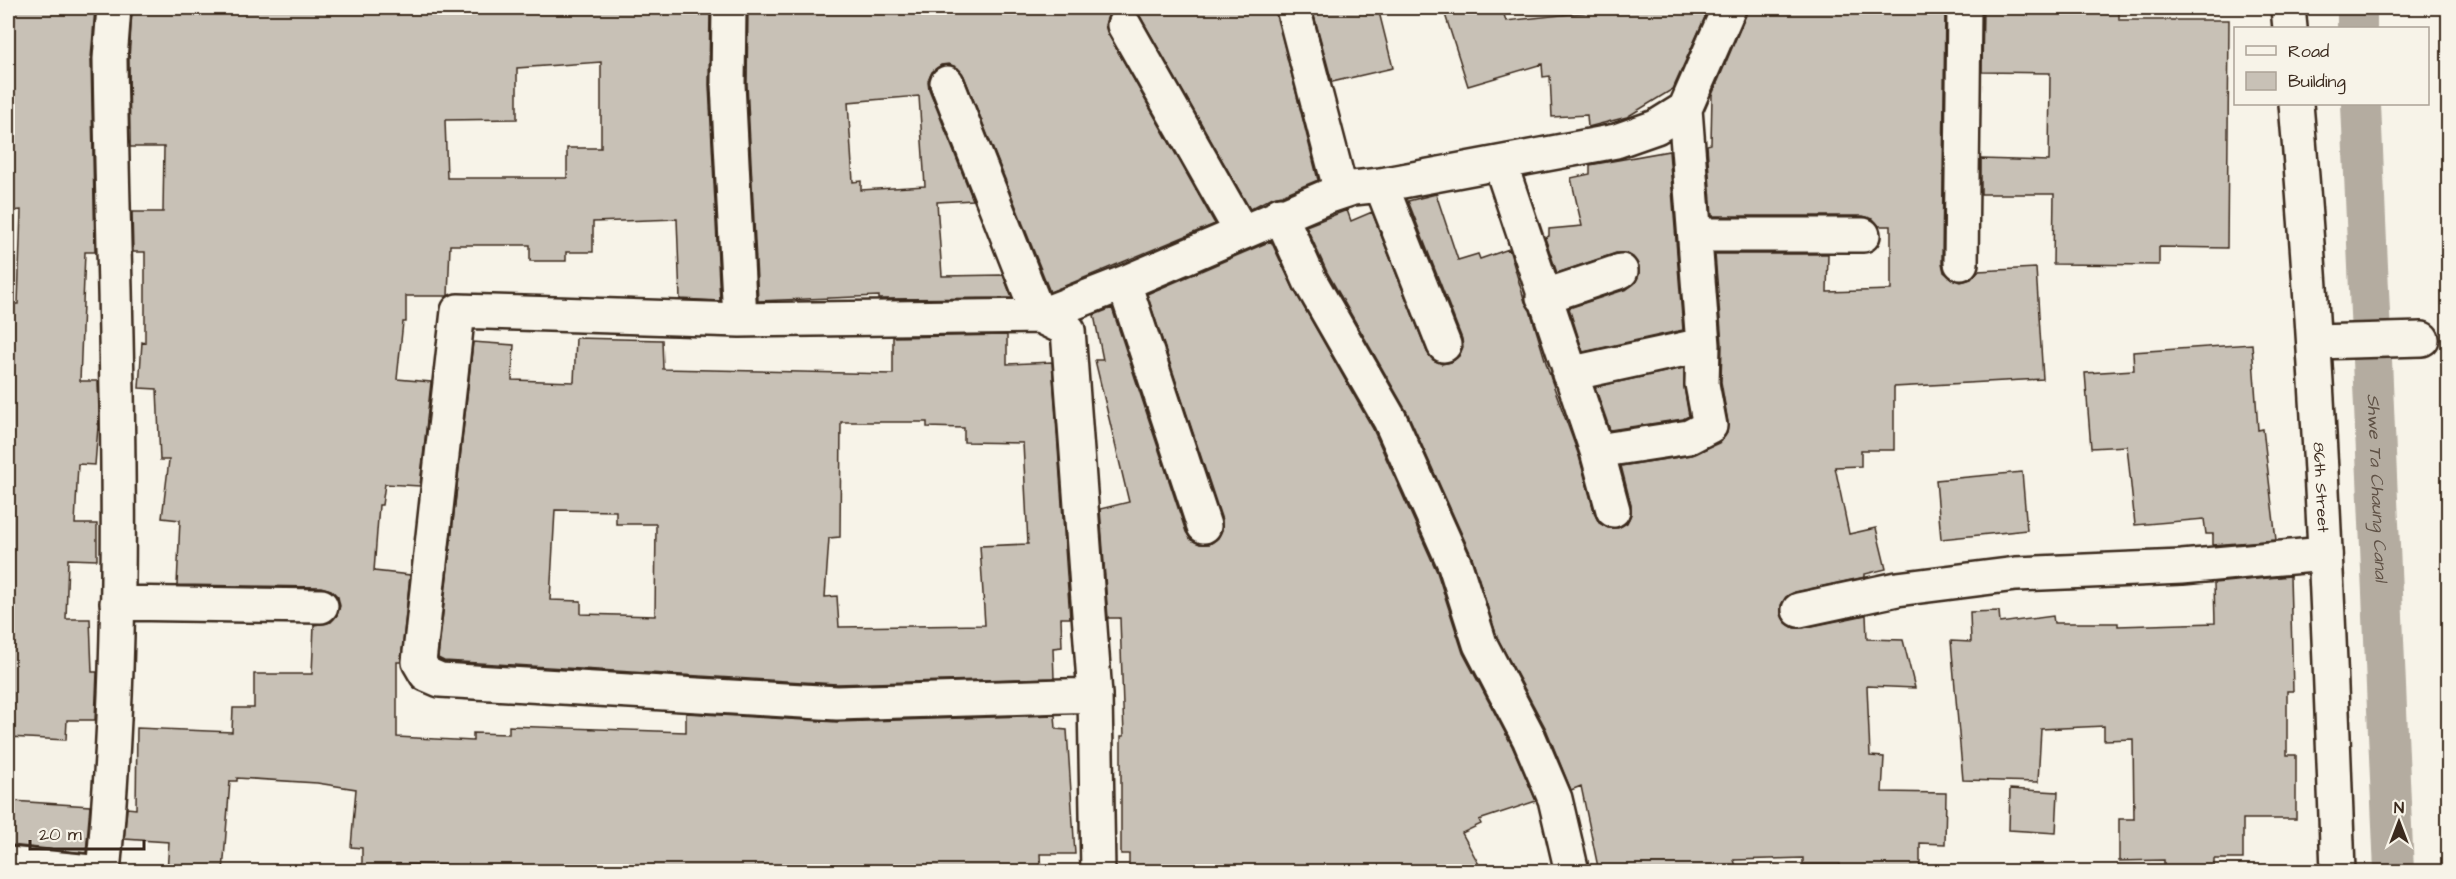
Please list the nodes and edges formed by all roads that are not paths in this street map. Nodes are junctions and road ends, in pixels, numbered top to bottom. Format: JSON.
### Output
{"nodes":[{"id":1,"x":114,"y":8,"type":"edge"},
{"id":2,"x":729,"y":8,"type":"edge"},
{"id":3,"x":1293,"y":8,"type":"edge"},
{"id":4,"x":1729,"y":8,"type":"edge"},
{"id":5,"x":1964,"y":8,"type":"edge"},
{"id":6,"x":2288,"y":8,"type":"edge"},
{"id":7,"x":1124,"y":25,"type":"dead end"},
{"id":8,"x":2290,"y":27,"type":"edge"},
{"id":9,"x":947,"y":83,"type":"dead end"},
{"id":10,"x":2296,"y":105,"type":"edge"},
{"id":11,"x":1685,"y":109,"type":"junction"},
{"id":12,"x":1500,"y":163,"type":"junction"},
{"id":13,"x":1381,"y":185,"type":"junction"},
{"id":14,"x":1341,"y":192,"type":"junction"},
{"id":15,"x":1280,"y":214,"type":"junction"},
{"id":16,"x":1241,"y":231,"type":"junction"},
{"id":17,"x":1695,"y":235,"type":"junction"},
{"id":18,"x":1863,"y":235,"type":"dead end"},
{"id":19,"x":1961,"y":263,"type":"dead end"},
{"id":20,"x":1621,"y":271,"type":"dead end"},
{"id":21,"x":1124,"y":283,"type":"junction"},
{"id":22,"x":1543,"y":297,"type":"junction"},
{"id":23,"x":1039,"y":316,"type":"junction"},
{"id":24,"x":740,"y":320,"type":"junction"},
{"id":25,"x":2408,"y":339,"type":"dead end"},
{"id":26,"x":2315,"y":342,"type":"junction"},
{"id":27,"x":1444,"y":345,"type":"dead end"},
{"id":28,"x":1703,"y":345,"type":"junction"},
{"id":29,"x":1569,"y":374,"type":"junction"},
{"id":30,"x":1597,"y":451,"type":"junction"},
{"id":31,"x":1613,"y":510,"type":"dead end"},
{"id":32,"x":1204,"y":526,"type":"dead end"},
{"id":33,"x":2325,"y":554,"type":"junction"},
{"id":34,"x":117,"y":603,"type":"junction"},
{"id":35,"x":321,"y":606,"type":"dead end"},
{"id":36,"x":1799,"y":610,"type":"dead end"},
{"id":37,"x":1095,"y":695,"type":"junction"},
{"id":38,"x":8,"y":864,"type":"edge"},
{"id":39,"x":91,"y":872,"type":"edge"},
{"id":40,"x":103,"y":872,"type":"edge"},
{"id":41,"x":1098,"y":872,"type":"edge"},
{"id":42,"x":1572,"y":872,"type":"edge"},
{"id":43,"x":2338,"y":872,"type":"edge"}],
"edges":[{"from":1,"to":34,"type":"street"},
{"from":2,"to":24,"type":"street"},
{"from":3,"to":14,"type":"street"},
{"from":4,"to":11,"type":"street"},
{"from":5,"to":19,"type":"street"},
{"from":6,"to":8,"type":"street"},
{"from":7,"to":16,"type":"street"},
{"from":9,"to":23,"type":"street"},
{"from":10,"to":26,"type":"street","name":"86th Street"},
{"from":11,"to":12,"type":"street"},
{"from":11,"to":17,"type":"street"},
{"from":12,"to":13,"type":"street"},
{"from":12,"to":22,"type":"street"},
{"from":13,"to":14,"type":"street"},
{"from":13,"to":27,"type":"street"},
{"from":14,"to":15,"type":"street"},
{"from":15,"to":16,"type":"street"},
{"from":15,"to":42,"type":"street"},
{"from":16,"to":21,"type":"street"},
{"from":17,"to":18,"type":"street"},
{"from":17,"to":28,"type":"street"},
{"from":20,"to":22,"type":"street"},
{"from":21,"to":23,"type":"street"},
{"from":21,"to":32,"type":"street"},
{"from":22,"to":29,"type":"street"},
{"from":23,"to":24,"type":"street"},
{"from":23,"to":37,"type":"street"},
{"from":24,"to":37,"type":"street"},
{"from":25,"to":26,"type":"street"},
{"from":26,"to":33,"type":"street","name":"86th Street"},
{"from":28,"to":29,"type":"street"},
{"from":28,"to":30,"type":"street"},
{"from":29,"to":30,"type":"street"},
{"from":30,"to":31,"type":"street"},
{"from":33,"to":36,"type":"street"},
{"from":33,"to":43,"type":"street","name":"86th Street"},
{"from":34,"to":35,"type":"street"},
{"from":34,"to":40,"type":"street"},
{"from":37,"to":41,"type":"street"},
{"from":38,"to":39,"type":"street"}]}
